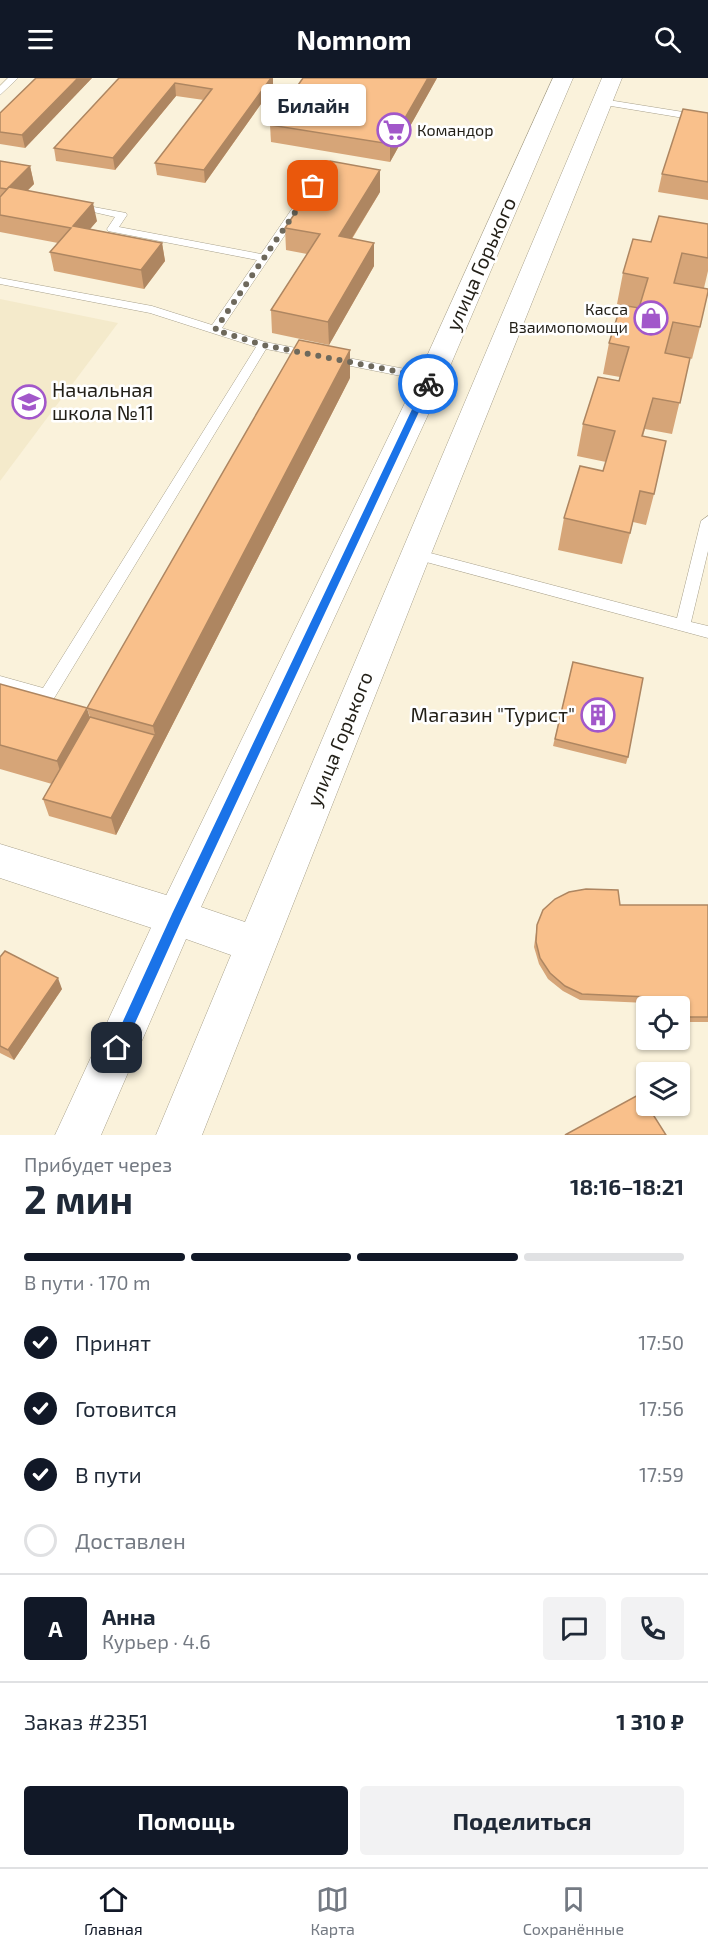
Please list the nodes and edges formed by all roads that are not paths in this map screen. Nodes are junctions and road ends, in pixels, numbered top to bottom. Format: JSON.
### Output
{"nodes":[{"id":1,"x":13,"y":78,"type":"edge"},
{"id":2,"x":563,"y":78,"type":"edge"},
{"id":3,"x":607,"y":90,"type":"edge"},
{"id":4,"x":0,"y":92,"type":"edge"},
{"id":5,"x":708,"y":119,"type":"edge"},
{"id":6,"x":313,"y":186,"type":"edge"},
{"id":7,"x":60,"y":202,"type":"edge"},
{"id":8,"x":264,"y":258,"type":"junction"},
{"id":9,"x":0,"y":281,"type":"edge"},
{"id":10,"x":215,"y":330,"type":"junction"},
{"id":11,"x":263,"y":345,"type":"junction"},
{"id":12,"x":431,"y":378,"type":"junction"},
{"id":13,"x":708,"y":521,"type":"edge"},
{"id":14,"x":415,"y":554,"type":"junction"},
{"id":15,"x":683,"y":624,"type":"junction"},
{"id":16,"x":708,"y":632,"type":"edge"},
{"id":17,"x":0,"y":682,"type":"edge"},
{"id":18,"x":0,"y":861,"type":"edge"},
{"id":19,"x":176,"y":917,"type":"junction"},
{"id":20,"x":256,"y":945,"type":"junction"},
{"id":21,"x":78,"y":1135,"type":"edge"},
{"id":22,"x":179,"y":1135,"type":"edge"}],
"edges":[{"from":1,"to":4,"type":"lane"},
{"from":2,"to":12,"type":"main road","name":"улица Горького"},
{"from":3,"to":5,"type":"lane"},
{"from":3,"to":14,"type":"main road","name":"улица Горького"},
{"from":6,"to":8,"type":"lane"},
{"from":7,"to":8,"type":"lane"},
{"from":8,"to":10,"type":"lane"},
{"from":9,"to":10,"type":"lane"},
{"from":10,"to":11,"type":"lane"},
{"from":11,"to":12,"type":"lane"},
{"from":11,"to":17,"type":"lane"},
{"from":12,"to":19,"type":"main road","name":"улица Горького"},
{"from":13,"to":15,"type":"lane"},
{"from":14,"to":15,"type":"lane"},
{"from":14,"to":20,"type":"main road","name":"улица Горького"},
{"from":15,"to":16,"type":"lane"},
{"from":18,"to":19,"type":"main road"},
{"from":19,"to":20,"type":"main road"},
{"from":19,"to":21,"type":"main road","name":"улица Горького"},
{"from":20,"to":22,"type":"main road","name":"улица Горького"}]}
